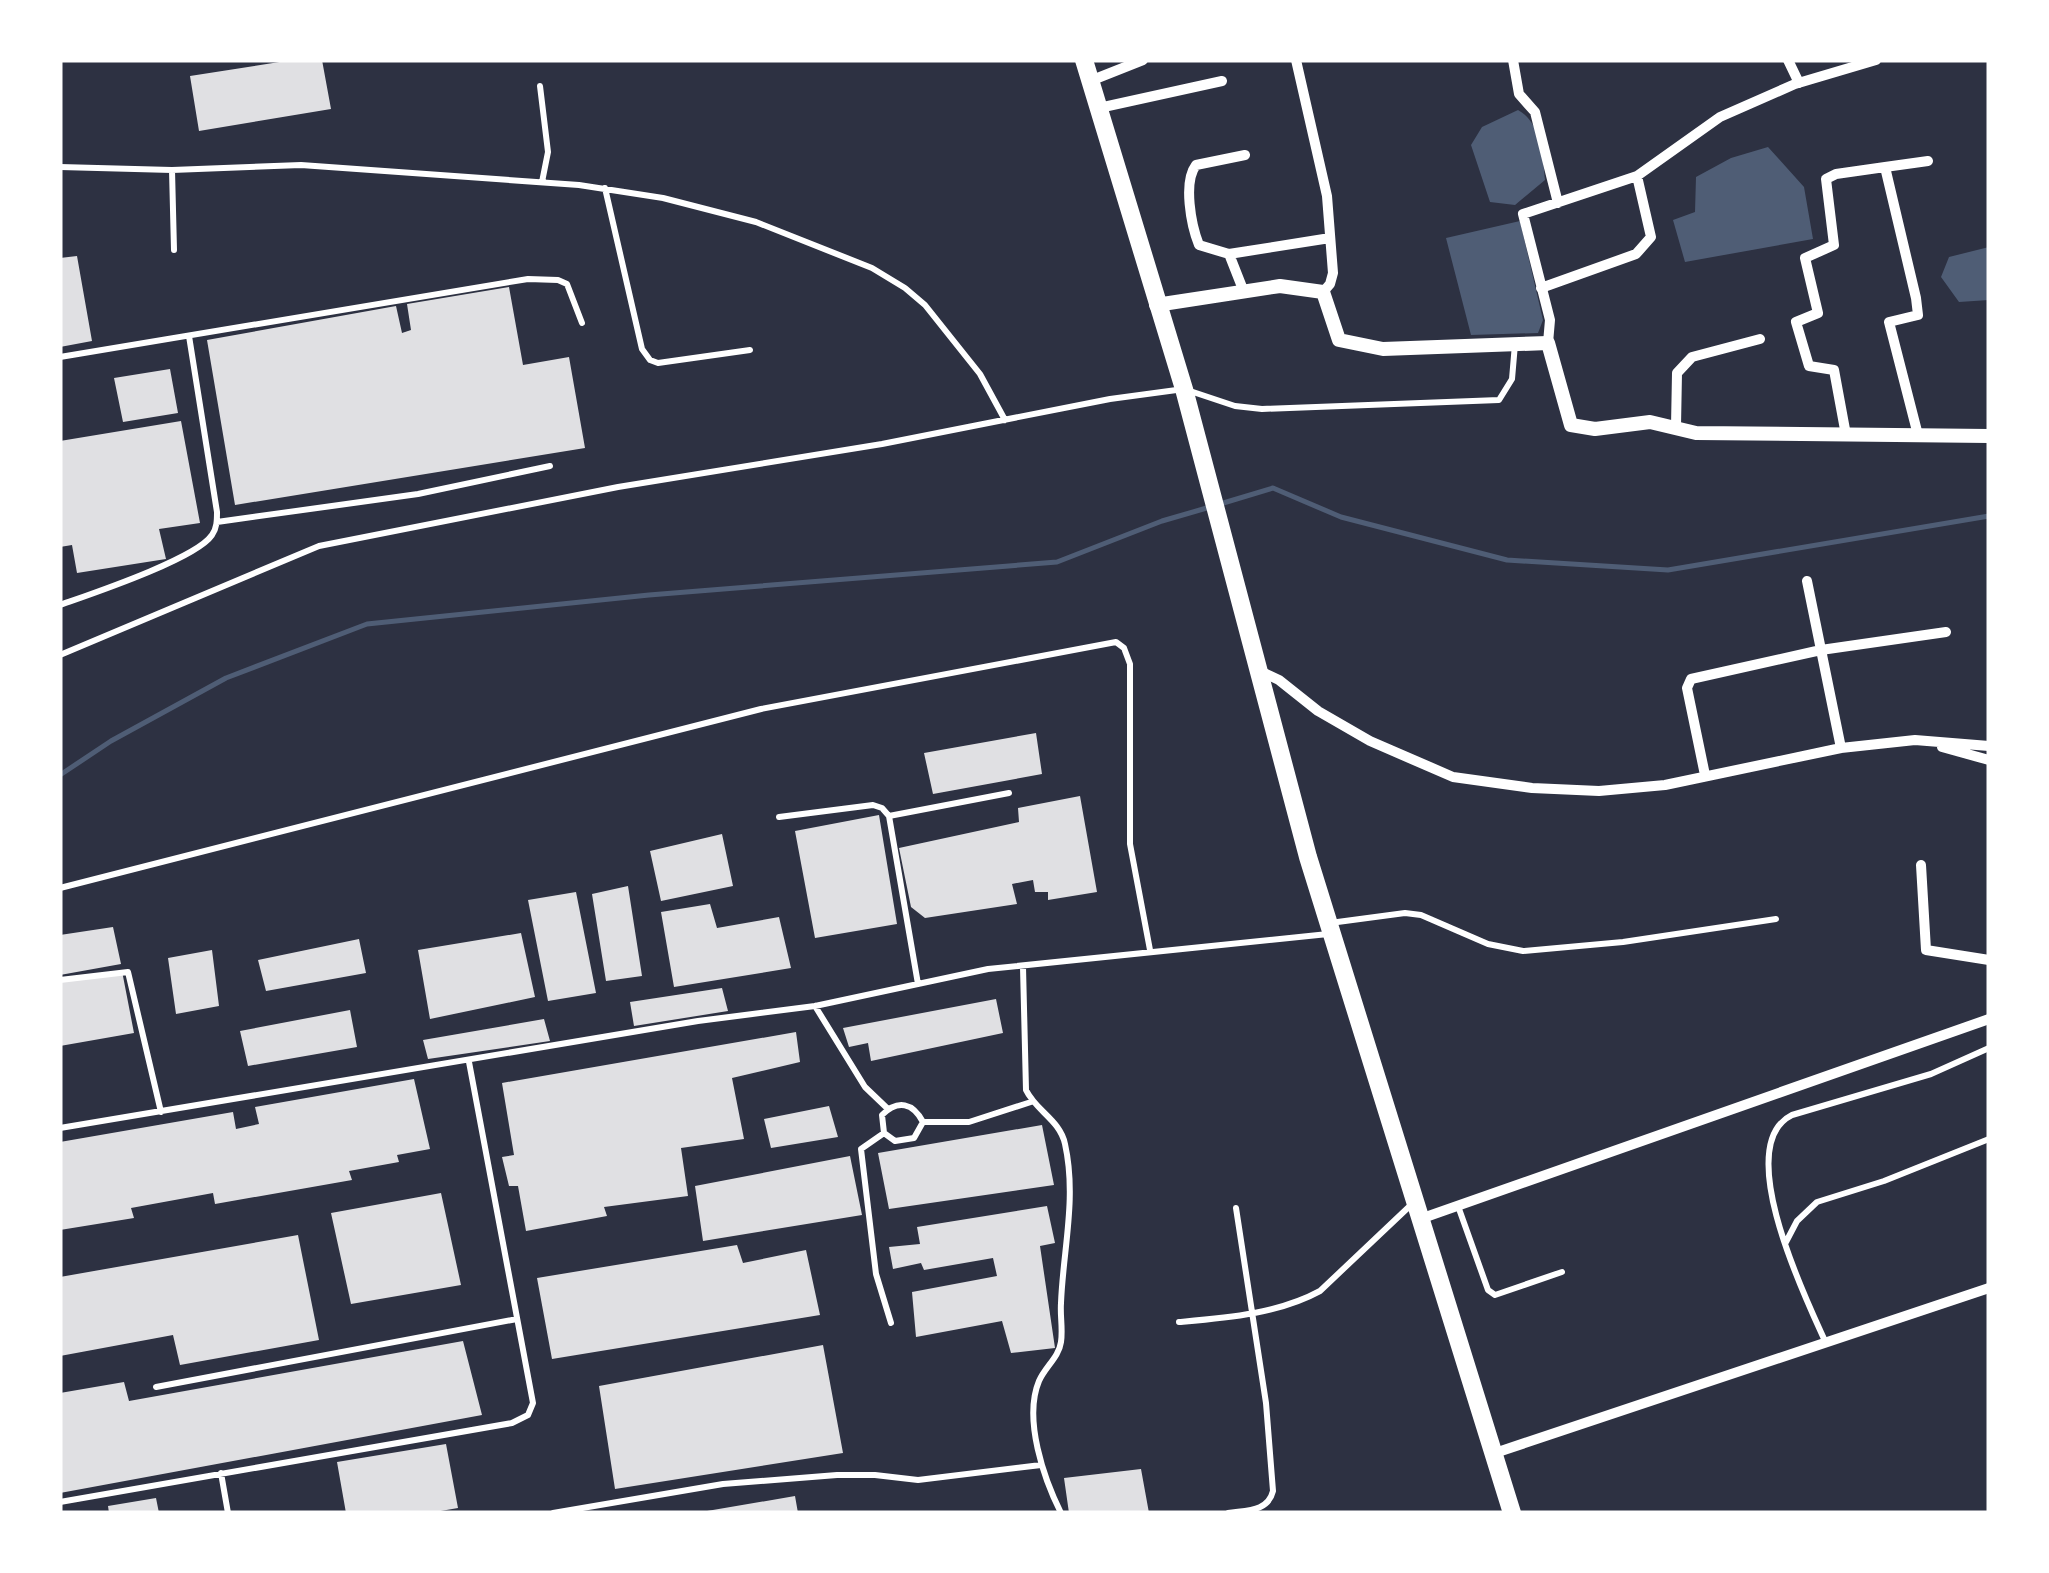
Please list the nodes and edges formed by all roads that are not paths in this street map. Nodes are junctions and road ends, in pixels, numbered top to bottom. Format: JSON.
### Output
{"nodes":[{"id":1,"x":1084,"y":60,"type":"edge"},
{"id":2,"x":1143,"y":60,"type":"edge"},
{"id":3,"x":1296,"y":60,"type":"edge"},
{"id":4,"x":1513,"y":60,"type":"edge"},
{"id":5,"x":1788,"y":60,"type":"edge"},
{"id":6,"x":1876,"y":60,"type":"edge"},
{"id":7,"x":1090,"y":80,"type":"junction"},
{"id":8,"x":1222,"y":81,"type":"dead end"},
{"id":9,"x":1799,"y":83,"type":"junction"},
{"id":10,"x":540,"y":86,"type":"dead end"},
{"id":11,"x":1099,"y":108,"type":"junction"},
{"id":12,"x":1245,"y":155,"type":"dead end"},
{"id":13,"x":1928,"y":161,"type":"dead end"},
{"id":14,"x":60,"y":167,"type":"edge"},
{"id":15,"x":1885,"y":168,"type":"junction"},
{"id":16,"x":172,"y":170,"type":"junction"},
{"id":17,"x":1637,"y":176,"type":"junction"},
{"id":18,"x":542,"y":182,"type":"junction"},
{"id":19,"x":605,"y":188,"type":"junction"},
{"id":20,"x":1558,"y":203,"type":"junction"},
{"id":21,"x":1330,"y":238,"type":"junction"},
{"id":22,"x":174,"y":250,"type":"dead end"},
{"id":23,"x":1229,"y":254,"type":"junction"},
{"id":24,"x":1542,"y":288,"type":"junction"},
{"id":25,"x":1244,"y":292,"type":"junction"},
{"id":26,"x":1324,"y":292,"type":"junction"},
{"id":27,"x":1156,"y":305,"type":"junction"},
{"id":28,"x":582,"y":323,"type":"dead end"},
{"id":29,"x":189,"y":336,"type":"junction"},
{"id":30,"x":1760,"y":339,"type":"dead end"},
{"id":31,"x":1548,"y":343,"type":"junction"},
{"id":32,"x":1515,"y":344,"type":"junction"},
{"id":33,"x":750,"y":350,"type":"dead end"},
{"id":34,"x":60,"y":357,"type":"edge"},
{"id":35,"x":1184,"y":389,"type":"junction"},
{"id":36,"x":1005,"y":420,"type":"junction"},
{"id":37,"x":1676,"y":426,"type":"junction"},
{"id":38,"x":1846,"y":435,"type":"junction"},
{"id":39,"x":1918,"y":435,"type":"junction"},
{"id":40,"x":1989,"y":436,"type":"edge"},
{"id":41,"x":550,"y":466,"type":"dead end"},
{"id":42,"x":217,"y":522,"type":"junction"},
{"id":43,"x":1807,"y":581,"type":"dead end"},
{"id":44,"x":60,"y":605,"type":"edge"},
{"id":45,"x":1946,"y":632,"type":"dead end"},
{"id":46,"x":1821,"y":650,"type":"junction"},
{"id":47,"x":60,"y":655,"type":"edge"},
{"id":48,"x":1260,"y":671,"type":"junction"},
{"id":49,"x":1915,"y":740,"type":"junction"},
{"id":50,"x":1989,"y":746,"type":"edge"},
{"id":51,"x":1840,"y":748,"type":"junction"},
{"id":52,"x":1989,"y":760,"type":"edge"},
{"id":53,"x":1705,"y":775,"type":"junction"},
{"id":54,"x":1010,"y":793,"type":"dead end"},
{"id":55,"x":889,"y":816,"type":"junction"},
{"id":56,"x":779,"y":817,"type":"dead end"},
{"id":57,"x":1921,"y":865,"type":"dead end"},
{"id":58,"x":60,"y":888,"type":"edge"},
{"id":59,"x":1776,"y":919,"type":"dead end"},
{"id":60,"x":1330,"y":928,"type":"junction"},
{"id":61,"x":1150,"y":950,"type":"junction"},
{"id":62,"x":1989,"y":960,"type":"edge"},
{"id":63,"x":1023,"y":966,"type":"junction"},
{"id":64,"x":60,"y":980,"type":"edge"},
{"id":65,"x":918,"y":984,"type":"junction"},
{"id":66,"x":816,"y":1006,"type":"junction"},
{"id":67,"x":1989,"y":1019,"type":"edge"},
{"id":68,"x":1989,"y":1048,"type":"edge"},
{"id":69,"x":469,"y":1062,"type":"junction"},
{"id":70,"x":1032,"y":1102,"type":"junction"},
{"id":71,"x":888,"y":1109,"type":"junction"},
{"id":72,"x":161,"y":1113,"type":"junction"},
{"id":73,"x":923,"y":1122,"type":"junction"},
{"id":74,"x":60,"y":1128,"type":"edge"},
{"id":75,"x":884,"y":1133,"type":"junction"},
{"id":76,"x":1989,"y":1140,"type":"edge"},
{"id":77,"x":1458,"y":1206,"type":"junction"},
{"id":78,"x":1236,"y":1208,"type":"dead end"},
{"id":79,"x":1416,"y":1211,"type":"junction"},
{"id":80,"x":1785,"y":1243,"type":"junction"},
{"id":81,"x":1562,"y":1272,"type":"dead end"},
{"id":82,"x":1989,"y":1288,"type":"edge"},
{"id":83,"x":1252,"y":1313,"type":"junction"},
{"id":84,"x":517,"y":1319,"type":"junction"},
{"id":85,"x":1178,"y":1322,"type":"dead end"},
{"id":86,"x":891,"y":1323,"type":"dead end"},
{"id":87,"x":1825,"y":1342,"type":"junction"},
{"id":88,"x":156,"y":1387,"type":"dead end"},
{"id":89,"x":1495,"y":1453,"type":"junction"},
{"id":90,"x":1041,"y":1465,"type":"junction"},
{"id":91,"x":221,"y":1473,"type":"junction"},
{"id":92,"x":60,"y":1502,"type":"edge"},
{"id":93,"x":228,"y":1513,"type":"edge"},
{"id":94,"x":553,"y":1513,"type":"edge"},
{"id":95,"x":1061,"y":1513,"type":"edge"},
{"id":96,"x":1228,"y":1513,"type":"edge"},
{"id":97,"x":1512,"y":1513,"type":"edge"}],
"edges":[{"from":1,"to":7,"type":"main road"},
{"from":2,"to":7,"type":"street"},
{"from":3,"to":21,"type":"street"},
{"from":4,"to":20,"type":"street"},
{"from":5,"to":9,"type":"street"},
{"from":6,"to":9,"type":"street"},
{"from":7,"to":11,"type":"main road"},
{"from":8,"to":11,"type":"street"},
{"from":9,"to":17,"type":"street"},
{"from":10,"to":18,"type":"lane"},
{"from":11,"to":27,"type":"main road"},
{"from":12,"to":23,"type":"street"},
{"from":13,"to":15,"type":"street"},
{"from":14,"to":16,"type":"lane"},
{"from":15,"to":38,"type":"street"},
{"from":15,"to":39,"type":"street"},
{"from":16,"to":18,"type":"lane"},
{"from":16,"to":22,"type":"lane"},
{"from":17,"to":20,"type":"street"},
{"from":17,"to":24,"type":"street"},
{"from":18,"to":19,"type":"lane"},
{"from":19,"to":33,"type":"lane"},
{"from":19,"to":36,"type":"lane"},
{"from":20,"to":24,"type":"street"},
{"from":21,"to":23,"type":"street"},
{"from":21,"to":26,"type":"street"},
{"from":23,"to":25,"type":"street"},
{"from":24,"to":31,"type":"street"},
{"from":25,"to":26,"type":"street"},
{"from":25,"to":27,"type":"street"},
{"from":26,"to":32,"type":"street"},
{"from":27,"to":35,"type":"main road"},
{"from":28,"to":29,"type":"lane"},
{"from":29,"to":34,"type":"lane"},
{"from":29,"to":42,"type":"lane"},
{"from":30,"to":37,"type":"street"},
{"from":31,"to":32,"type":"street"},
{"from":31,"to":37,"type":"street"},
{"from":32,"to":35,"type":"lane"},
{"from":35,"to":36,"type":"lane"},
{"from":35,"to":48,"type":"main road"},
{"from":36,"to":47,"type":"lane"},
{"from":37,"to":38,"type":"street"},
{"from":38,"to":39,"type":"street"},
{"from":39,"to":40,"type":"street"},
{"from":41,"to":42,"type":"lane"},
{"from":42,"to":44,"type":"lane"},
{"from":43,"to":46,"type":"street"},
{"from":45,"to":46,"type":"street"},
{"from":46,"to":51,"type":"street"},
{"from":46,"to":53,"type":"street"},
{"from":48,"to":53,"type":"street"},
{"from":48,"to":60,"type":"main road"},
{"from":49,"to":50,"type":"street"},
{"from":49,"to":51,"type":"street"},
{"from":49,"to":52,"type":"street"},
{"from":51,"to":53,"type":"street"},
{"from":54,"to":55,"type":"lane"},
{"from":55,"to":56,"type":"lane"},
{"from":55,"to":65,"type":"lane"},
{"from":57,"to":62,"type":"street"},
{"from":58,"to":61,"type":"lane"},
{"from":59,"to":60,"type":"lane"},
{"from":60,"to":61,"type":"lane"},
{"from":60,"to":79,"type":"main road"},
{"from":61,"to":63,"type":"lane"},
{"from":63,"to":65,"type":"lane"},
{"from":63,"to":70,"type":"lane"},
{"from":64,"to":72,"type":"lane"},
{"from":65,"to":66,"type":"lane"},
{"from":66,"to":69,"type":"lane"},
{"from":66,"to":71,"type":"lane"},
{"from":67,"to":77,"type":"street"},
{"from":68,"to":80,"type":"lane"},
{"from":69,"to":72,"type":"lane"},
{"from":69,"to":84,"type":"lane"},
{"from":70,"to":73,"type":"lane"},
{"from":70,"to":90,"type":"lane"},
{"from":71,"to":73,"type":"lane"},
{"from":71,"to":75,"type":"lane"},
{"from":72,"to":74,"type":"lane"},
{"from":73,"to":75,"type":"lane"},
{"from":75,"to":86,"type":"lane"},
{"from":76,"to":80,"type":"lane"},
{"from":77,"to":79,"type":"street"},
{"from":77,"to":81,"type":"lane"},
{"from":78,"to":83,"type":"lane"},
{"from":79,"to":83,"type":"lane"},
{"from":79,"to":89,"type":"main road"},
{"from":80,"to":87,"type":"lane"},
{"from":82,"to":87,"type":"street"},
{"from":83,"to":85,"type":"lane"},
{"from":83,"to":96,"type":"lane"},
{"from":84,"to":88,"type":"lane"},
{"from":84,"to":91,"type":"lane"},
{"from":87,"to":89,"type":"street"},
{"from":89,"to":97,"type":"main road"},
{"from":90,"to":94,"type":"lane"},
{"from":90,"to":95,"type":"lane"},
{"from":91,"to":92,"type":"lane"},
{"from":91,"to":93,"type":"lane"}]}
